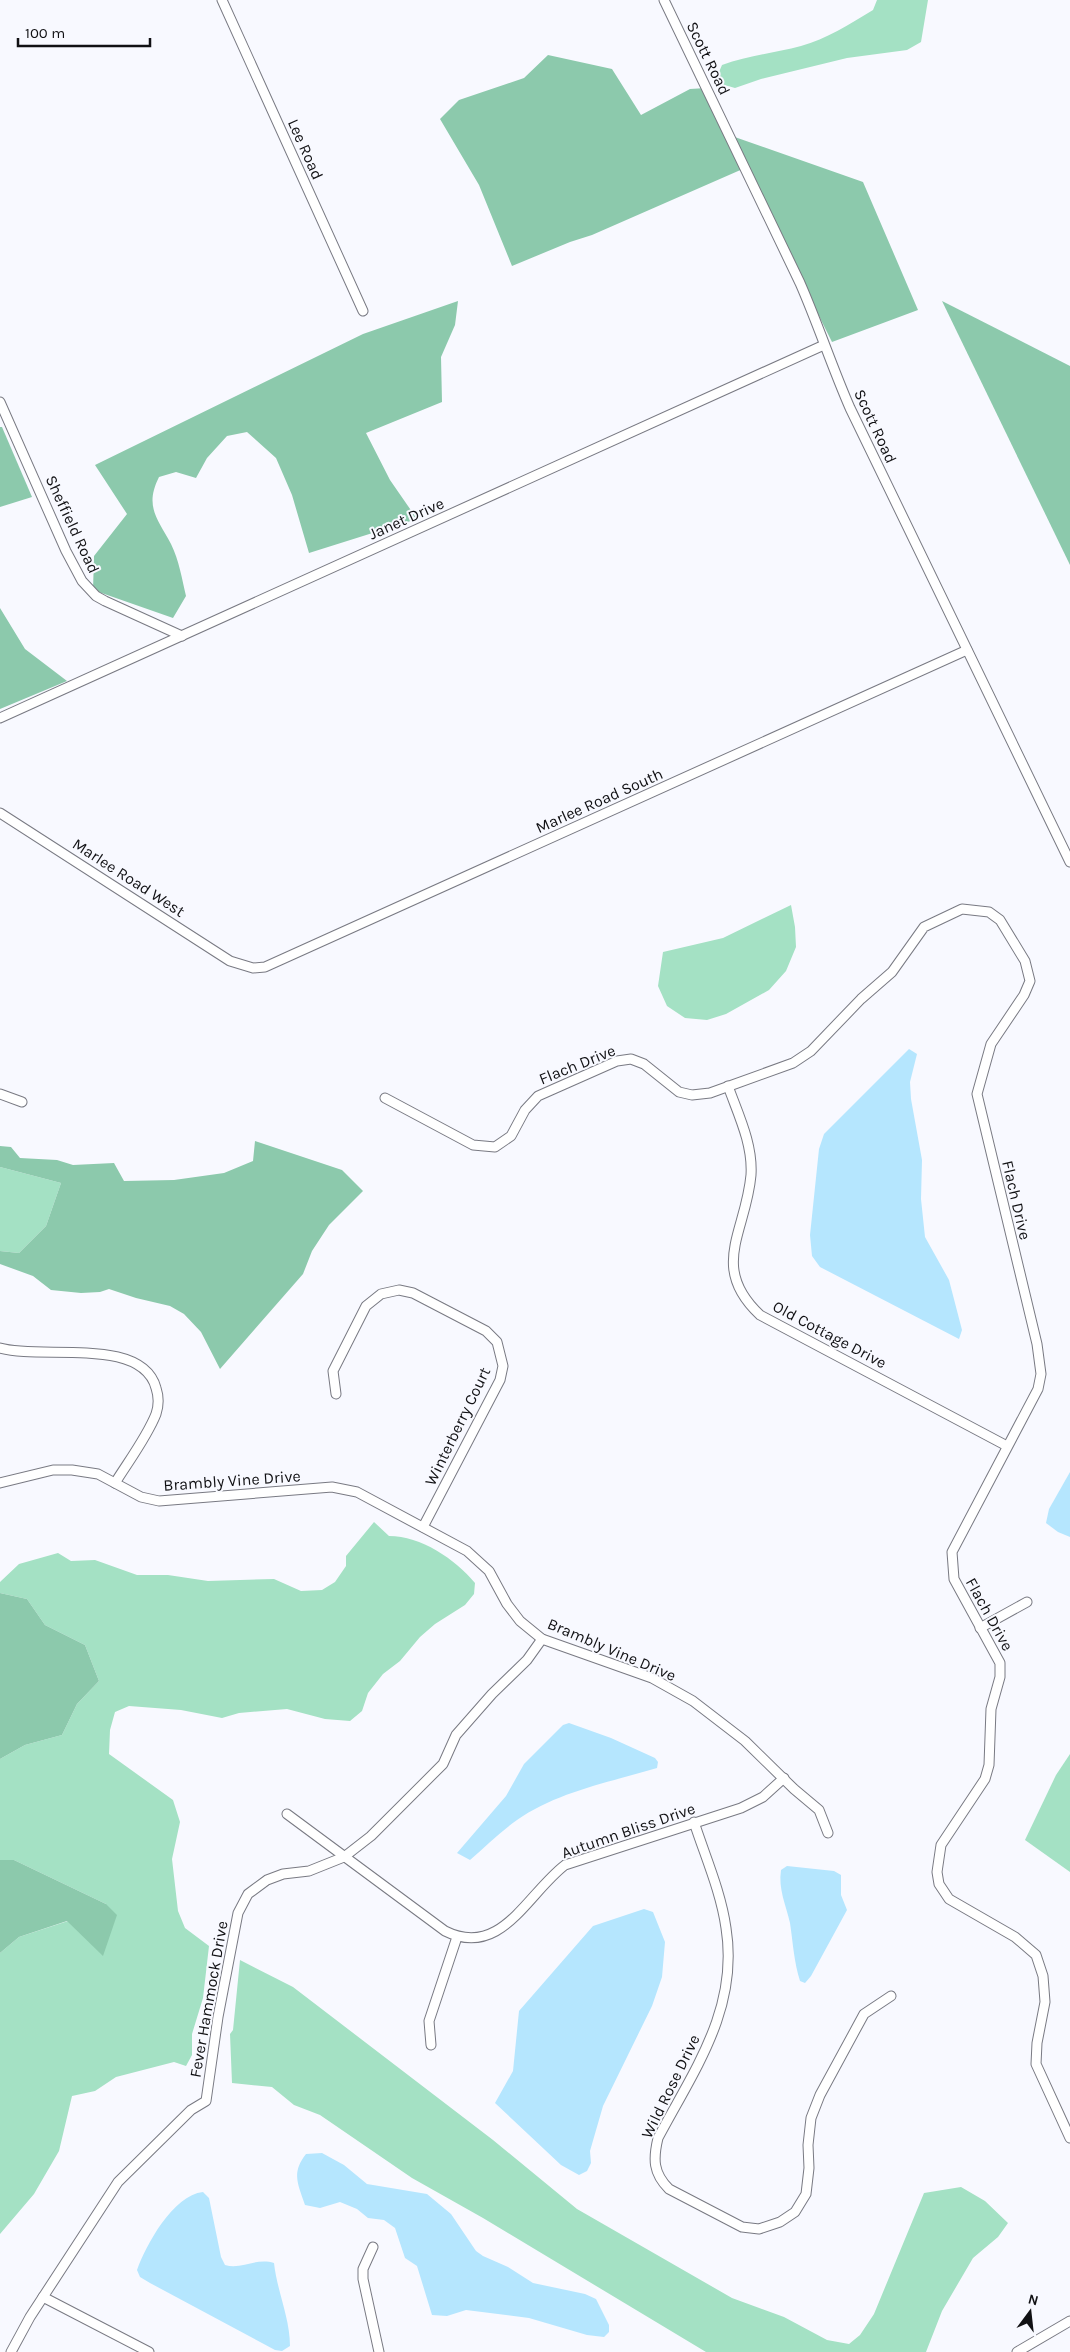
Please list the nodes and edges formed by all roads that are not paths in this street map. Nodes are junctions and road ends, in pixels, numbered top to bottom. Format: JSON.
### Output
{"nodes":[{"id":1,"x":222,"y":0,"type":"edge"},
{"id":2,"x":664,"y":0,"type":"edge"},
{"id":3,"x":363,"y":310,"type":"dead end"},
{"id":4,"x":824,"y":345,"type":"junction"},
{"id":5,"x":0,"y":402,"type":"edge"},
{"id":6,"x":182,"y":636,"type":"junction"},
{"id":7,"x":966,"y":650,"type":"junction"},
{"id":8,"x":0,"y":718,"type":"edge"},
{"id":9,"x":0,"y":813,"type":"edge"},
{"id":10,"x":1070,"y":862,"type":"edge"},
{"id":11,"x":242,"y":966,"type":"joint"},
{"id":12,"x":728,"y":1086,"type":"junction"},
{"id":13,"x":0,"y":1094,"type":"edge"},
{"id":14,"x":384,"y":1098,"type":"dead end"},
{"id":15,"x":22,"y":1102,"type":"dead end"},
{"id":16,"x":0,"y":1348,"type":"edge"},
{"id":17,"x":336,"y":1394,"type":"dead end"},
{"id":18,"x":1007,"y":1446,"type":"junction"},
{"id":19,"x":0,"y":1483,"type":"edge"},
{"id":20,"x":115,"y":1483,"type":"junction"},
{"id":21,"x":423,"y":1527,"type":"junction"},
{"id":22,"x":1027,"y":1602,"type":"dead end"},
{"id":23,"x":980,"y":1628,"type":"junction"},
{"id":24,"x":542,"y":1638,"type":"junction"},
{"id":25,"x":784,"y":1778,"type":"junction"},
{"id":26,"x":287,"y":1814,"type":"dead end"},
{"id":27,"x":694,"y":1822,"type":"junction"},
{"id":28,"x":828,"y":1833,"type":"dead end"},
{"id":29,"x":344,"y":1856,"type":"junction"},
{"id":30,"x":457,"y":1937,"type":"junction"},
{"id":31,"x":891,"y":1996,"type":"dead end"},
{"id":32,"x":431,"y":2045,"type":"dead end"},
{"id":33,"x":1070,"y":2138,"type":"edge"},
{"id":34,"x":373,"y":2246,"type":"dead end"},
{"id":35,"x":43,"y":2297,"type":"junction"},
{"id":36,"x":1070,"y":2321,"type":"edge"},
{"id":37,"x":11,"y":2352,"type":"edge"},
{"id":38,"x":149,"y":2352,"type":"edge"},
{"id":39,"x":379,"y":2352,"type":"edge"},
{"id":40,"x":1017,"y":2352,"type":"edge"}],
"edges":[{"from":1,"to":3,"type":"street","name":"Lee Road"},
{"from":2,"to":4,"type":"street","name":"Scott Road"},
{"from":4,"to":6,"type":"street","name":"Janet Drive"},
{"from":4,"to":7,"type":"street","name":"Scott Road"},
{"from":5,"to":6,"type":"street","name":"Sheffield Road"},
{"from":6,"to":8,"type":"street","name":"Janet Drive"},
{"from":7,"to":10,"type":"street","name":"Scott Road"},
{"from":7,"to":11,"type":"street","name":"Marlee Road South"},
{"from":9,"to":11,"type":"street","name":"Marlee Road West"},
{"from":12,"to":14,"type":"street","name":"Flach Drive"},
{"from":12,"to":18,"type":"street","name":"Old Cottage Drive"},
{"from":12,"to":18,"type":"street","name":"Flach Drive"},
{"from":13,"to":15,"type":"street"},
{"from":16,"to":20,"type":"street"},
{"from":17,"to":21,"type":"street","name":"Winterberry Court"},
{"from":18,"to":23,"type":"street","name":"Flach Drive"},
{"from":19,"to":20,"type":"street","name":"Brambly Vine Drive"},
{"from":20,"to":21,"type":"street","name":"Brambly Vine Drive"},
{"from":21,"to":24,"type":"street","name":"Brambly Vine Drive"},
{"from":22,"to":23,"type":"street"},
{"from":23,"to":33,"type":"street","name":"Flach Drive"},
{"from":24,"to":25,"type":"street","name":"Brambly Vine Drive"},
{"from":24,"to":29,"type":"street","name":"Fever Hammock Drive"},
{"from":25,"to":27,"type":"street","name":"Autumn Bliss Drive"},
{"from":25,"to":28,"type":"street","name":"Brambly Vine Drive"},
{"from":26,"to":29,"type":"street","name":"Autumn Bliss Drive"},
{"from":27,"to":30,"type":"street","name":"Autumn Bliss Drive"},
{"from":27,"to":31,"type":"street","name":"Wild Rose Drive"},
{"from":29,"to":30,"type":"street","name":"Autumn Bliss Drive"},
{"from":29,"to":35,"type":"street","name":"Fever Hammock Drive"},
{"from":30,"to":32,"type":"street"},
{"from":34,"to":39,"type":"street"},
{"from":35,"to":37,"type":"street","name":"Fever Hammock Drive"},
{"from":35,"to":38,"type":"street"},
{"from":36,"to":40,"type":"street"}]}
